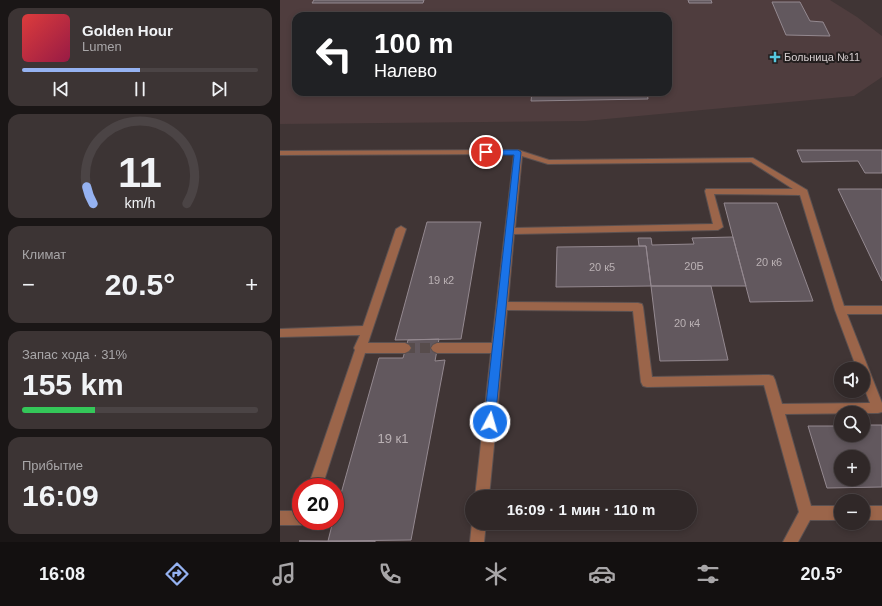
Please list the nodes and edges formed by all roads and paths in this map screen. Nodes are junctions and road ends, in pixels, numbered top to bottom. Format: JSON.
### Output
{"nodes":[{"id":1,"x":280,"y":152,"type":"edge"},
{"id":2,"x":518,"y":152,"type":"junction"},
{"id":3,"x":804,"y":192,"type":"junction"},
{"id":4,"x":401,"y":229,"type":"dead end"},
{"id":5,"x":510,"y":232,"type":"junction"},
{"id":6,"x":502,"y":306,"type":"junction"},
{"id":7,"x":840,"y":310,"type":"junction"},
{"id":8,"x":882,"y":310,"type":"edge"},
{"id":9,"x":366,"y":330,"type":"junction"},
{"id":10,"x":280,"y":332,"type":"edge"},
{"id":11,"x":360,"y":348,"type":"junction"},
{"id":12,"x":405,"y":348,"type":"tunnel mouth"},
{"id":13,"x":437,"y":348,"type":"tunnel mouth"},
{"id":14,"x":498,"y":348,"type":"junction"},
{"id":15,"x":777,"y":409,"type":"junction"},
{"id":16,"x":318,"y":478,"type":"edge"},
{"id":17,"x":483,"y":490,"type":"edge"},
{"id":18,"x":806,"y":513,"type":"junction"},
{"id":19,"x":834,"y":513,"type":"edge"},
{"id":20,"x":870,"y":513,"type":"edge"},
{"id":21,"x":882,"y":513,"type":"edge"},
{"id":22,"x":280,"y":518,"type":"edge"},
{"id":23,"x":292,"y":518,"type":"edge"},
{"id":24,"x":478,"y":530,"type":"edge"},
{"id":25,"x":477,"y":542,"type":"edge"},
{"id":26,"x":790,"y":542,"type":"edge"}],
"edges":[{"from":1,"to":2,"type":"lane"},
{"from":2,"to":3,"type":"lane"},
{"from":2,"to":5,"type":"lane"},
{"from":3,"to":5,"type":"lane"},
{"from":3,"to":7,"type":"lane"},
{"from":4,"to":9,"type":"lane"},
{"from":5,"to":6,"type":"lane"},
{"from":6,"to":14,"type":"lane"},
{"from":6,"to":15,"type":"lane"},
{"from":7,"to":8,"type":"lane"},
{"from":7,"to":15,"type":"lane"},
{"from":9,"to":10,"type":"lane"},
{"from":9,"to":11,"type":"lane"},
{"from":11,"to":12,"type":"lane"},
{"from":11,"to":16,"type":"lane"},
{"from":13,"to":14,"type":"lane"},
{"from":14,"to":17,"type":"lane"},
{"from":15,"to":18,"type":"lane"},
{"from":18,"to":19,"type":"lane"},
{"from":18,"to":26,"type":"lane"},
{"from":20,"to":21,"type":"lane"},
{"from":22,"to":23,"type":"lane"},
{"from":24,"to":25,"type":"lane"}]}
